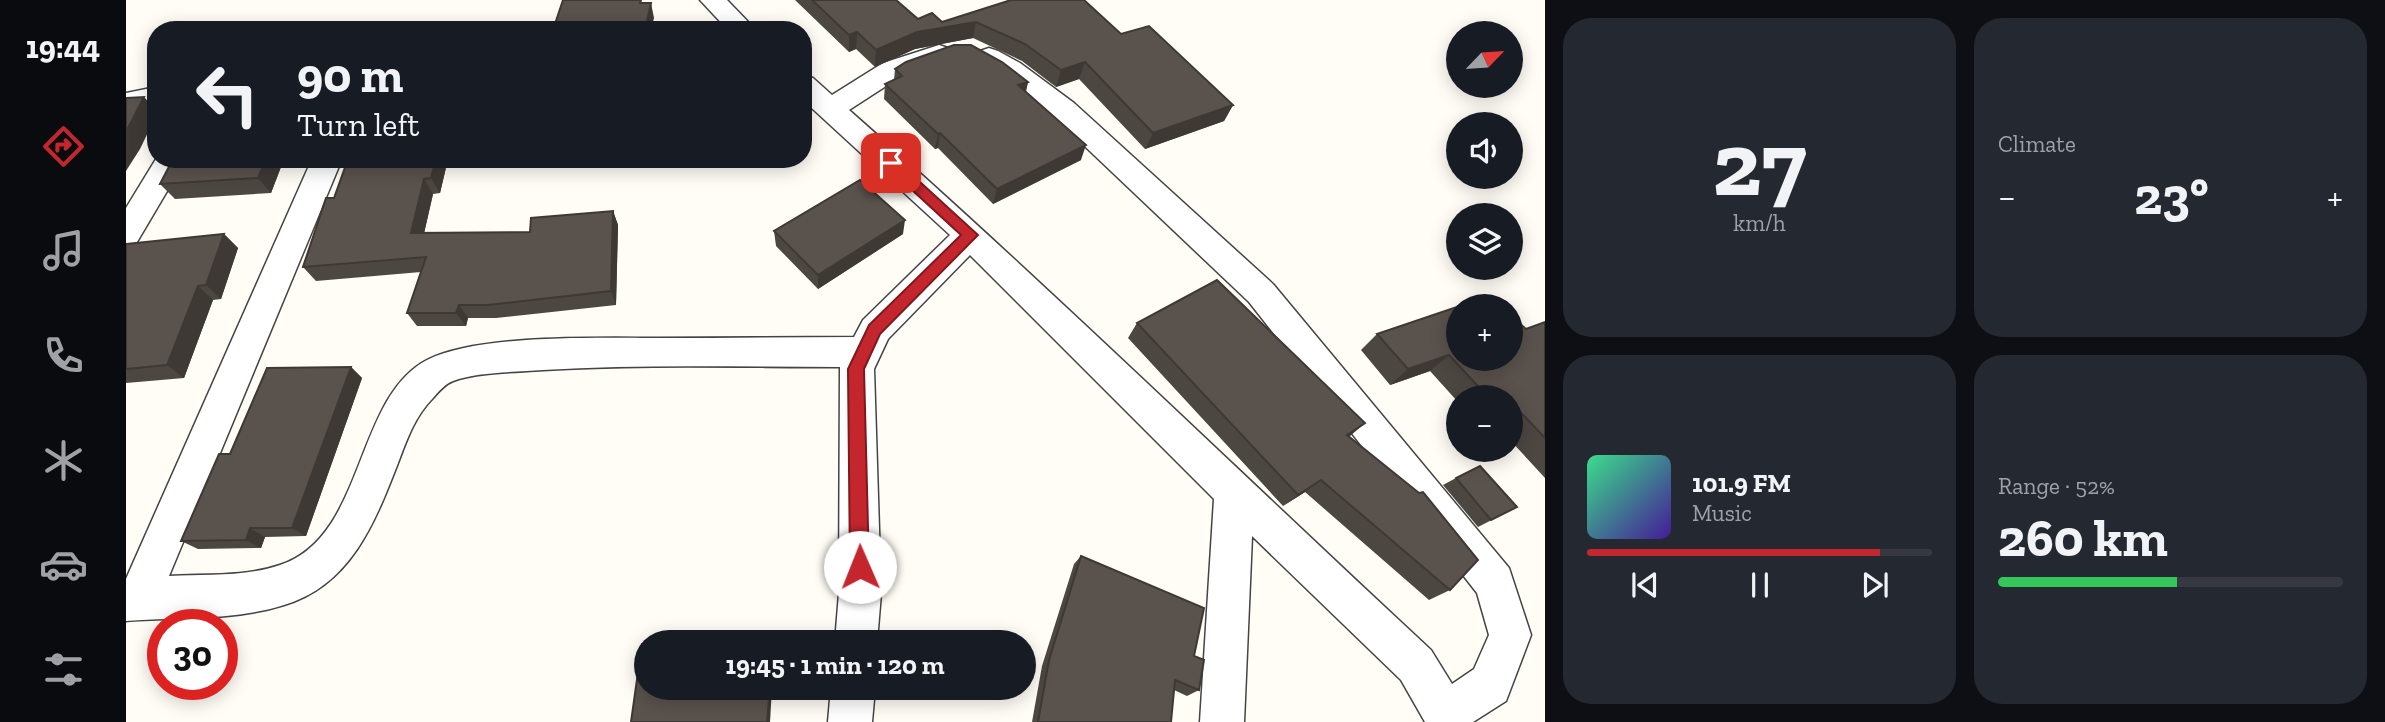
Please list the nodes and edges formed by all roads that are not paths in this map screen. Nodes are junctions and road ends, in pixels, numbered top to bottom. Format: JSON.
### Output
{"nodes":[{"id":1,"x":713,"y":0,"type":"edge"},
{"id":2,"x":735,"y":21,"type":"edge"},
{"id":3,"x":812,"y":92,"type":"edge"},
{"id":4,"x":147,"y":98,"type":"edge"},
{"id":5,"x":126,"y":102,"type":"edge"},
{"id":6,"x":831,"y":109,"type":"junction"},
{"id":7,"x":166,"y":168,"type":"edge"},
{"id":8,"x":323,"y":168,"type":"edge"},
{"id":9,"x":126,"y":234,"type":"edge"},
{"id":10,"x":970,"y":235,"type":"junction"},
{"id":11,"x":864,"y":352,"type":"junction"},
{"id":12,"x":1234,"y":494,"type":"junction"},
{"id":13,"x":133,"y":600,"type":"edge"},
{"id":14,"x":857,"y":630,"type":"edge"},
{"id":15,"x":852,"y":700,"type":"edge"},
{"id":16,"x":1449,"y":718,"type":"edge"},
{"id":17,"x":850,"y":722,"type":"edge"},
{"id":18,"x":1222,"y":722,"type":"edge"}],
"edges":[{"from":1,"to":2,"type":"street"},
{"from":3,"to":6,"type":"street"},
{"from":4,"to":5,"type":"street"},
{"from":6,"to":10,"type":"street"},
{"from":6,"to":16,"type":"street"},
{"from":7,"to":9,"type":"street"},
{"from":8,"to":13,"type":"street"},
{"from":10,"to":11,"type":"street"},
{"from":10,"to":12,"type":"street"},
{"from":11,"to":13,"type":"street"},
{"from":11,"to":14,"type":"street"},
{"from":12,"to":16,"type":"street"},
{"from":12,"to":18,"type":"street"},
{"from":15,"to":17,"type":"street"}]}
